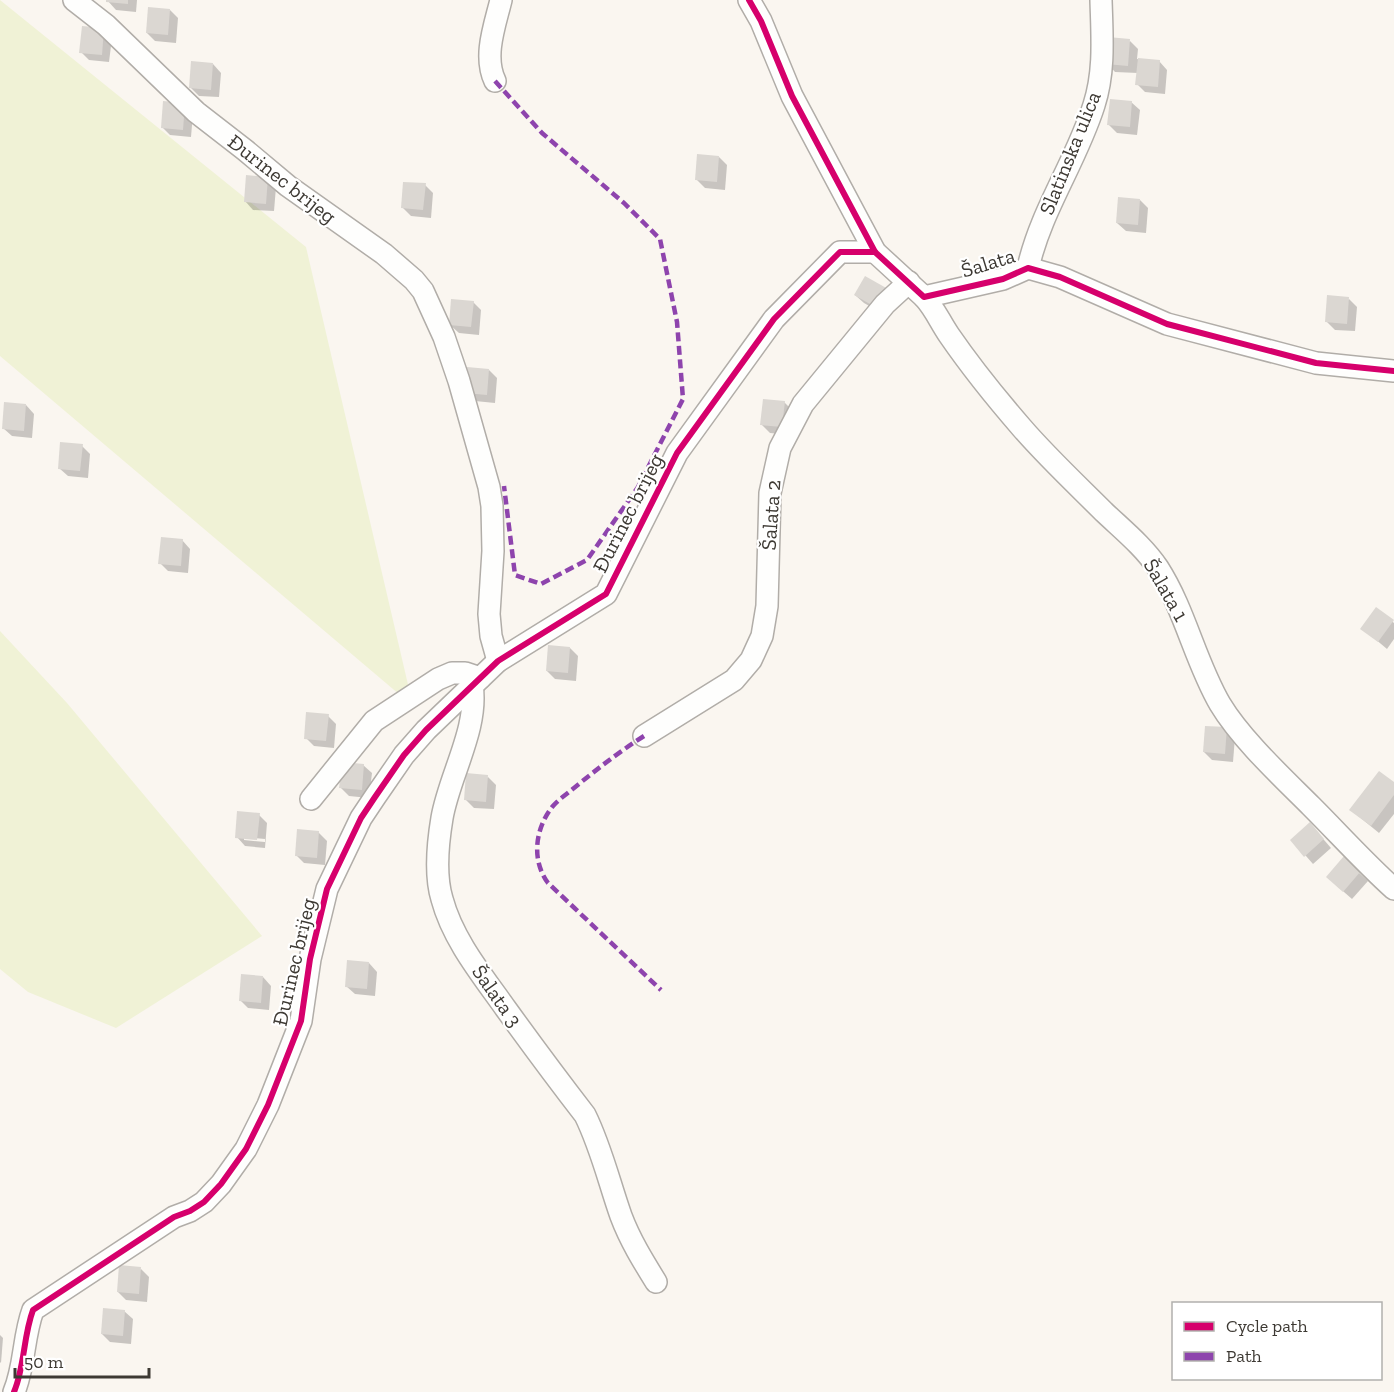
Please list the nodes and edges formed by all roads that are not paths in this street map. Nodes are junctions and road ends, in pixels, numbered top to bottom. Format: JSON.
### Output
{"nodes":[{"id":1,"x":74,"y":0,"type":"edge"},
{"id":2,"x":501,"y":0,"type":"edge"},
{"id":3,"x":749,"y":0,"type":"edge"},
{"id":4,"x":1101,"y":0,"type":"edge"},
{"id":5,"x":495,"y":81,"type":"dead end"},
{"id":6,"x":875,"y":252,"type":"junction"},
{"id":7,"x":1028,"y":268,"type":"junction"},
{"id":8,"x":909,"y":282,"type":"junction"},
{"id":9,"x":924,"y":297,"type":"junction"},
{"id":10,"x":1394,"y":371,"type":"edge"},
{"id":11,"x":498,"y":662,"type":"junction"},
{"id":12,"x":476,"y":682,"type":"junction"},
{"id":13,"x":644,"y":735,"type":"dead end"},
{"id":14,"x":311,"y":800,"type":"dead end"},
{"id":15,"x":1394,"y":890,"type":"edge"},
{"id":16,"x":656,"y":1282,"type":"dead end"},
{"id":17,"x":14,"y":1392,"type":"edge"}],
"edges":[{"from":1,"to":11,"type":"street","name":"Đurinec brijeg"},
{"from":2,"to":5,"type":"street"},
{"from":3,"to":6,"type":"street"},
{"from":4,"to":7,"type":"street","name":"Slatinska ulica"},
{"from":6,"to":8,"type":"street"},
{"from":6,"to":11,"type":"street","name":"Đurinec brijeg"},
{"from":7,"to":9,"type":"street","name":"Šalata"},
{"from":7,"to":10,"type":"street","name":"Šalata"},
{"from":8,"to":9,"type":"street"},
{"from":8,"to":13,"type":"street","name":"Šalata 2"},
{"from":9,"to":15,"type":"street","name":"Šalata 1"},
{"from":11,"to":12,"type":"street","name":"Đurinec brijeg"},
{"from":12,"to":14,"type":"street"},
{"from":12,"to":16,"type":"street","name":"Šalata 3"},
{"from":12,"to":17,"type":"street","name":"Đurinec brijeg"}]}
